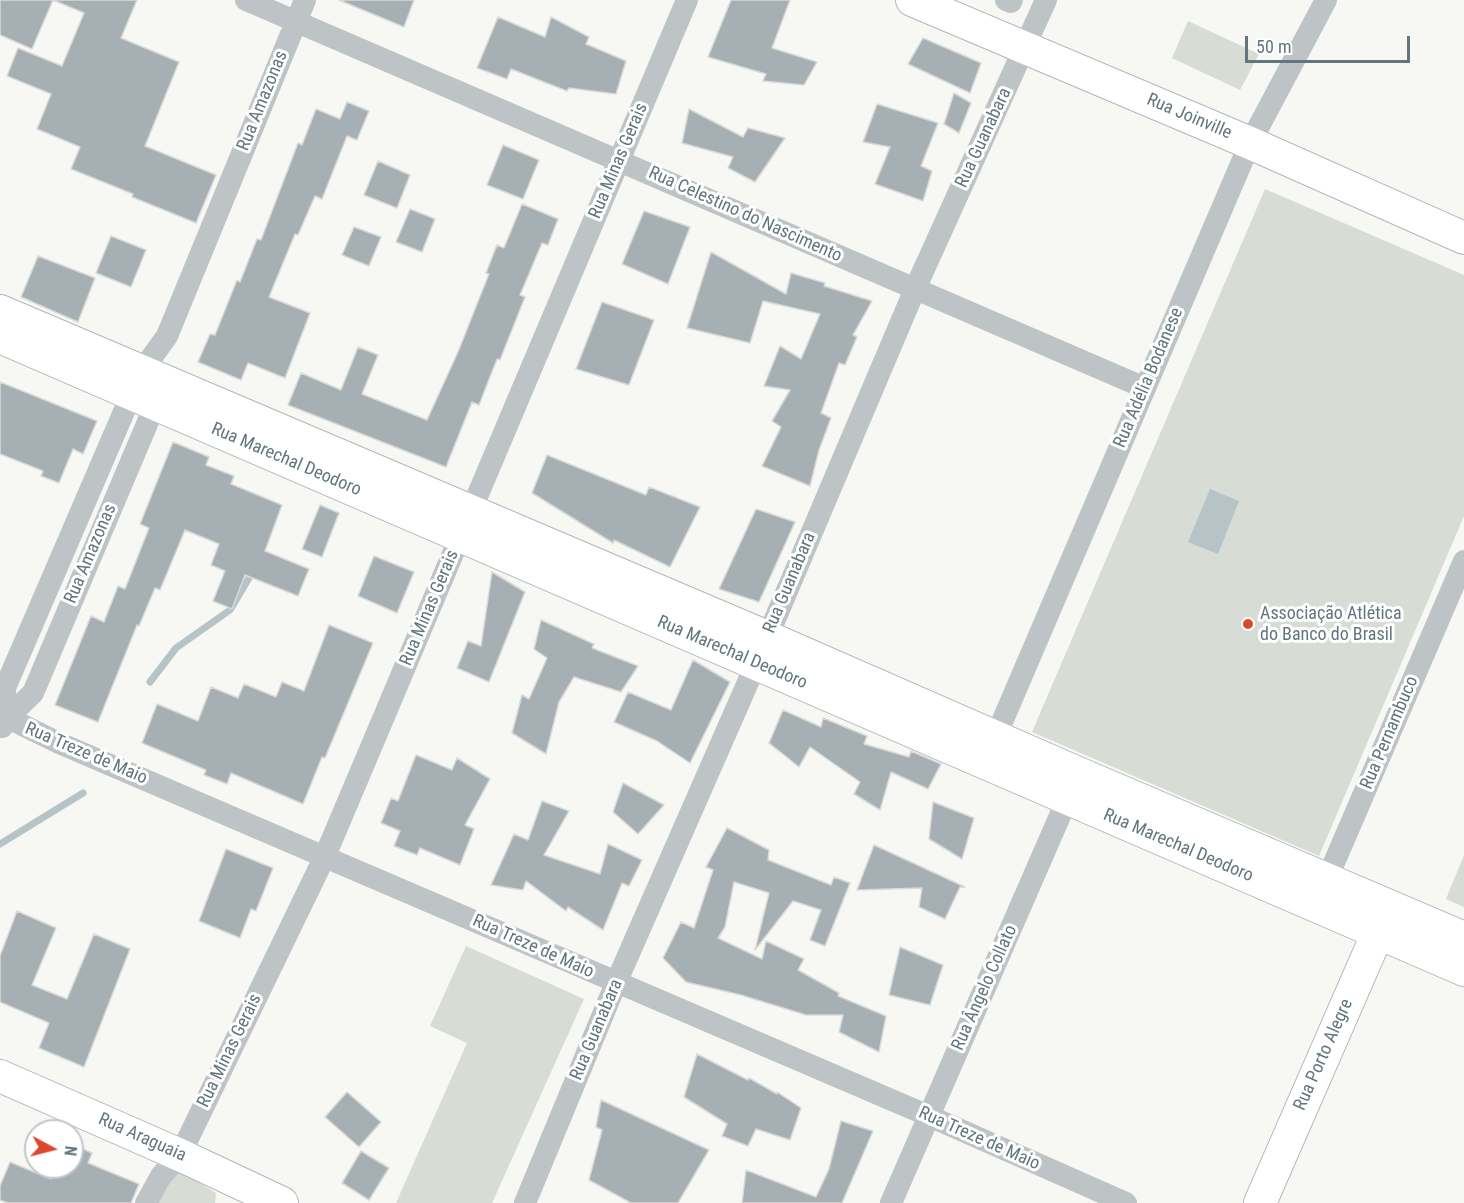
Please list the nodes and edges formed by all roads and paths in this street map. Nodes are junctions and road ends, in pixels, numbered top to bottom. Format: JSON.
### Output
{"nodes":[{"id":1,"x":246,"y":0,"type":"edge"},
{"id":2,"x":305,"y":0,"type":"edge"},
{"id":3,"x":687,"y":0,"type":"edge"},
{"id":4,"x":912,"y":0,"type":"edge"},
{"id":5,"x":1006,"y":0,"type":"edge"},
{"id":6,"x":1012,"y":0,"type":"edge"},
{"id":7,"x":1046,"y":0,"type":"edge"},
{"id":8,"x":1326,"y":0,"type":"edge"},
{"id":9,"x":296,"y":21,"type":"junction"},
{"id":10,"x":1025,"y":49,"type":"junction"},
{"id":11,"x":1250,"y":143,"type":"junction"},
{"id":12,"x":619,"y":160,"type":"junction"},
{"id":13,"x":1464,"y":238,"type":"edge"},
{"id":14,"x":915,"y":289,"type":"junction"},
{"id":15,"x":0,"y":311,"type":"edge"},
{"id":16,"x":18,"y":336,"type":"edge"},
{"id":17,"x":148,"y":388,"type":"junction"},
{"id":18,"x":1144,"y":388,"type":"junction"},
{"id":19,"x":83,"y":506,"type":"junction"},
{"id":20,"x":107,"y":517,"type":"junction"},
{"id":21,"x":466,"y":524,"type":"junction"},
{"id":22,"x":1464,"y":561,"type":"edge"},
{"id":23,"x":49,"y":586,"type":"junction"},
{"id":24,"x":73,"y":597,"type":"junction"},
{"id":25,"x":761,"y":650,"type":"junction"},
{"id":26,"x":1,"y":721,"type":"edge"},
{"id":27,"x":991,"y":749,"type":"junction"},
{"id":28,"x":1073,"y":786,"type":"junction"},
{"id":29,"x":325,"y":856,"type":"junction"},
{"id":30,"x":1321,"y":893,"type":"junction"},
{"id":31,"x":1383,"y":920,"type":"junction"},
{"id":32,"x":1464,"y":938,"type":"edge"},
{"id":33,"x":1464,"y":970,"type":"edge"},
{"id":34,"x":616,"y":983,"type":"junction"},
{"id":35,"x":0,"y":1076,"type":"edge"},
{"id":36,"x":929,"y":1116,"type":"junction"},
{"id":37,"x":180,"y":1155,"type":"junction"},
{"id":38,"x":146,"y":1203,"type":"edge"},
{"id":39,"x":282,"y":1203,"type":"edge"},
{"id":40,"x":525,"y":1203,"type":"edge"},
{"id":41,"x":891,"y":1203,"type":"edge"},
{"id":42,"x":1126,"y":1203,"type":"edge"},
{"id":43,"x":1260,"y":1203,"type":"edge"}],
"edges":[{"from":1,"to":9,"type":"street","name":"Rua Celestino do Nascimento"},
{"from":2,"to":9,"type":"street","name":"Rua Amazonas"},
{"from":3,"to":12,"type":"street","name":"Rua Minas Gerais"},
{"from":4,"to":10,"type":"street","name":"Rua Joinville"},
{"from":5,"to":6,"type":"street"},
{"from":7,"to":10,"type":"street","name":"Rua Guanabara"},
{"from":8,"to":11,"type":"street","name":"Rua Adélia Bodanese"},
{"from":9,"to":12,"type":"street","name":"Rua Celestino do Nascimento"},
{"from":9,"to":17,"type":"street","name":"Rua Amazonas"},
{"from":10,"to":11,"type":"street","name":"Rua Joinville"},
{"from":10,"to":14,"type":"street","name":"Rua Guanabara"},
{"from":11,"to":13,"type":"street","name":"Rua Joinville"},
{"from":11,"to":18,"type":"street","name":"Rua Adélia Bodanese"},
{"from":12,"to":14,"type":"street","name":"Rua Celestino do Nascimento"},
{"from":12,"to":21,"type":"street","name":"Rua Minas Gerais"},
{"from":14,"to":18,"type":"street","name":"Rua Celestino do Nascimento"},
{"from":14,"to":25,"type":"street","name":"Rua Guanabara"},
{"from":15,"to":16,"type":"street","name":"Rua Marechal Deodoro"},
{"from":16,"to":17,"type":"street","name":"Rua Marechal Deodoro"},
{"from":17,"to":19,"type":"street","name":"Rua Amazonas"},
{"from":17,"to":20,"type":"street","name":"Rua Amazonas"},
{"from":17,"to":21,"type":"street","name":"Rua Marechal Deodoro"},
{"from":18,"to":27,"type":"street","name":"Rua Adélia Bodanese"},
{"from":19,"to":20,"type":"street"},
{"from":19,"to":23,"type":"street","name":"Rua Amazonas"},
{"from":20,"to":24,"type":"street","name":"Rua Amazonas"},
{"from":21,"to":25,"type":"street","name":"Rua Marechal Deodoro"},
{"from":21,"to":29,"type":"street","name":"Rua Minas Gerais"},
{"from":22,"to":30,"type":"street","name":"Rua Pernambuco"},
{"from":23,"to":24,"type":"street"},
{"from":23,"to":26,"type":"street","name":"Rua Amazonas"},
{"from":24,"to":26,"type":"street","name":"Rua Amazonas"},
{"from":25,"to":27,"type":"street","name":"Rua Marechal Deodoro"},
{"from":25,"to":34,"type":"street","name":"Rua Guanabara"},
{"from":26,"to":29,"type":"street","name":"Rua Treze de Maio"},
{"from":27,"to":28,"type":"street","name":"Rua Marechal Deodoro"},
{"from":28,"to":30,"type":"street","name":"Rua Marechal Deodoro"},
{"from":28,"to":36,"type":"street","name":"Rua Ângelo Collato"},
{"from":29,"to":34,"type":"street","name":"Rua Treze de Maio"},
{"from":29,"to":37,"type":"street","name":"Rua Minas Gerais"},
{"from":30,"to":31,"type":"street","name":"Rua Marechal Deodoro"},
{"from":31,"to":32,"type":"street","name":"Rua Marechal Deodoro"},
{"from":31,"to":33,"type":"street","name":"Rua Marechal Deodoro"},
{"from":31,"to":43,"type":"street","name":"Rua Porto Alegre"},
{"from":34,"to":36,"type":"street","name":"Rua Treze de Maio"},
{"from":34,"to":40,"type":"street","name":"Rua Guanabara"},
{"from":35,"to":37,"type":"street","name":"Rua Araguaia"},
{"from":36,"to":41,"type":"street","name":"Rua Ângelo Collato"},
{"from":36,"to":42,"type":"street","name":"Rua Treze de Maio"},
{"from":37,"to":38,"type":"street","name":"Rua Minas Gerais"},
{"from":37,"to":39,"type":"street","name":"Rua Araguaia"}]}
